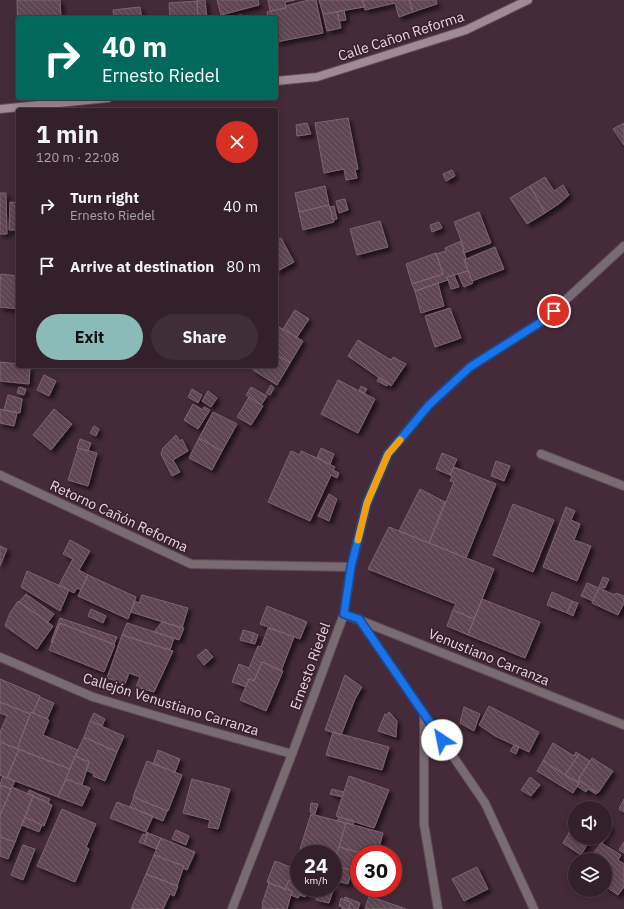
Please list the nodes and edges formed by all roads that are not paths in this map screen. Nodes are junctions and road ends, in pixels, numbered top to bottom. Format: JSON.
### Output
{"nodes":[{"id":1,"x":528,"y":0,"type":"edge"},
{"id":2,"x":278,"y":81,"type":"edge"},
{"id":3,"x":88,"y":100,"type":"edge"},
{"id":4,"x":0,"y":109,"type":"edge"},
{"id":5,"x":624,"y":246,"type":"edge"},
{"id":6,"x":541,"y":454,"type":"dead end"},
{"id":7,"x":0,"y":475,"type":"edge"},
{"id":8,"x":624,"y":486,"type":"edge"},
{"id":9,"x":351,"y":567,"type":"junction"},
{"id":10,"x":344,"y":614,"type":"junction"},
{"id":11,"x":359,"y":619,"type":"junction"},
{"id":12,"x":0,"y":657,"type":"edge"},
{"id":13,"x":424,"y":714,"type":"junction"},
{"id":14,"x":624,"y":725,"type":"edge"},
{"id":15,"x":292,"y":754,"type":"junction"},
{"id":16,"x":232,"y":909,"type":"edge"},
{"id":17,"x":438,"y":909,"type":"edge"},
{"id":18,"x":534,"y":909,"type":"edge"}],
"edges":[{"from":1,"to":2,"type":"main road","name":"Calle Cañon Reforma"},
{"from":3,"to":4,"type":"main road"},
{"from":5,"to":9,"type":"street","name":"Ernesto Riedel"},
{"from":6,"to":8,"type":"street"},
{"from":7,"to":9,"type":"street","name":"Retorno Cañón Reforma"},
{"from":9,"to":10,"type":"street","name":"Ernesto Riedel"},
{"from":10,"to":11,"type":"street","name":"Venustiano Carranza"},
{"from":10,"to":15,"type":"street","name":"Ernesto Riedel"},
{"from":11,"to":13,"type":"street"},
{"from":11,"to":14,"type":"street","name":"Venustiano Carranza"},
{"from":12,"to":15,"type":"street","name":"Callejón Venustiano Carranza"},
{"from":13,"to":17,"type":"street"},
{"from":13,"to":18,"type":"street"},
{"from":15,"to":16,"type":"street","name":"Ernesto Riedel"}]}
